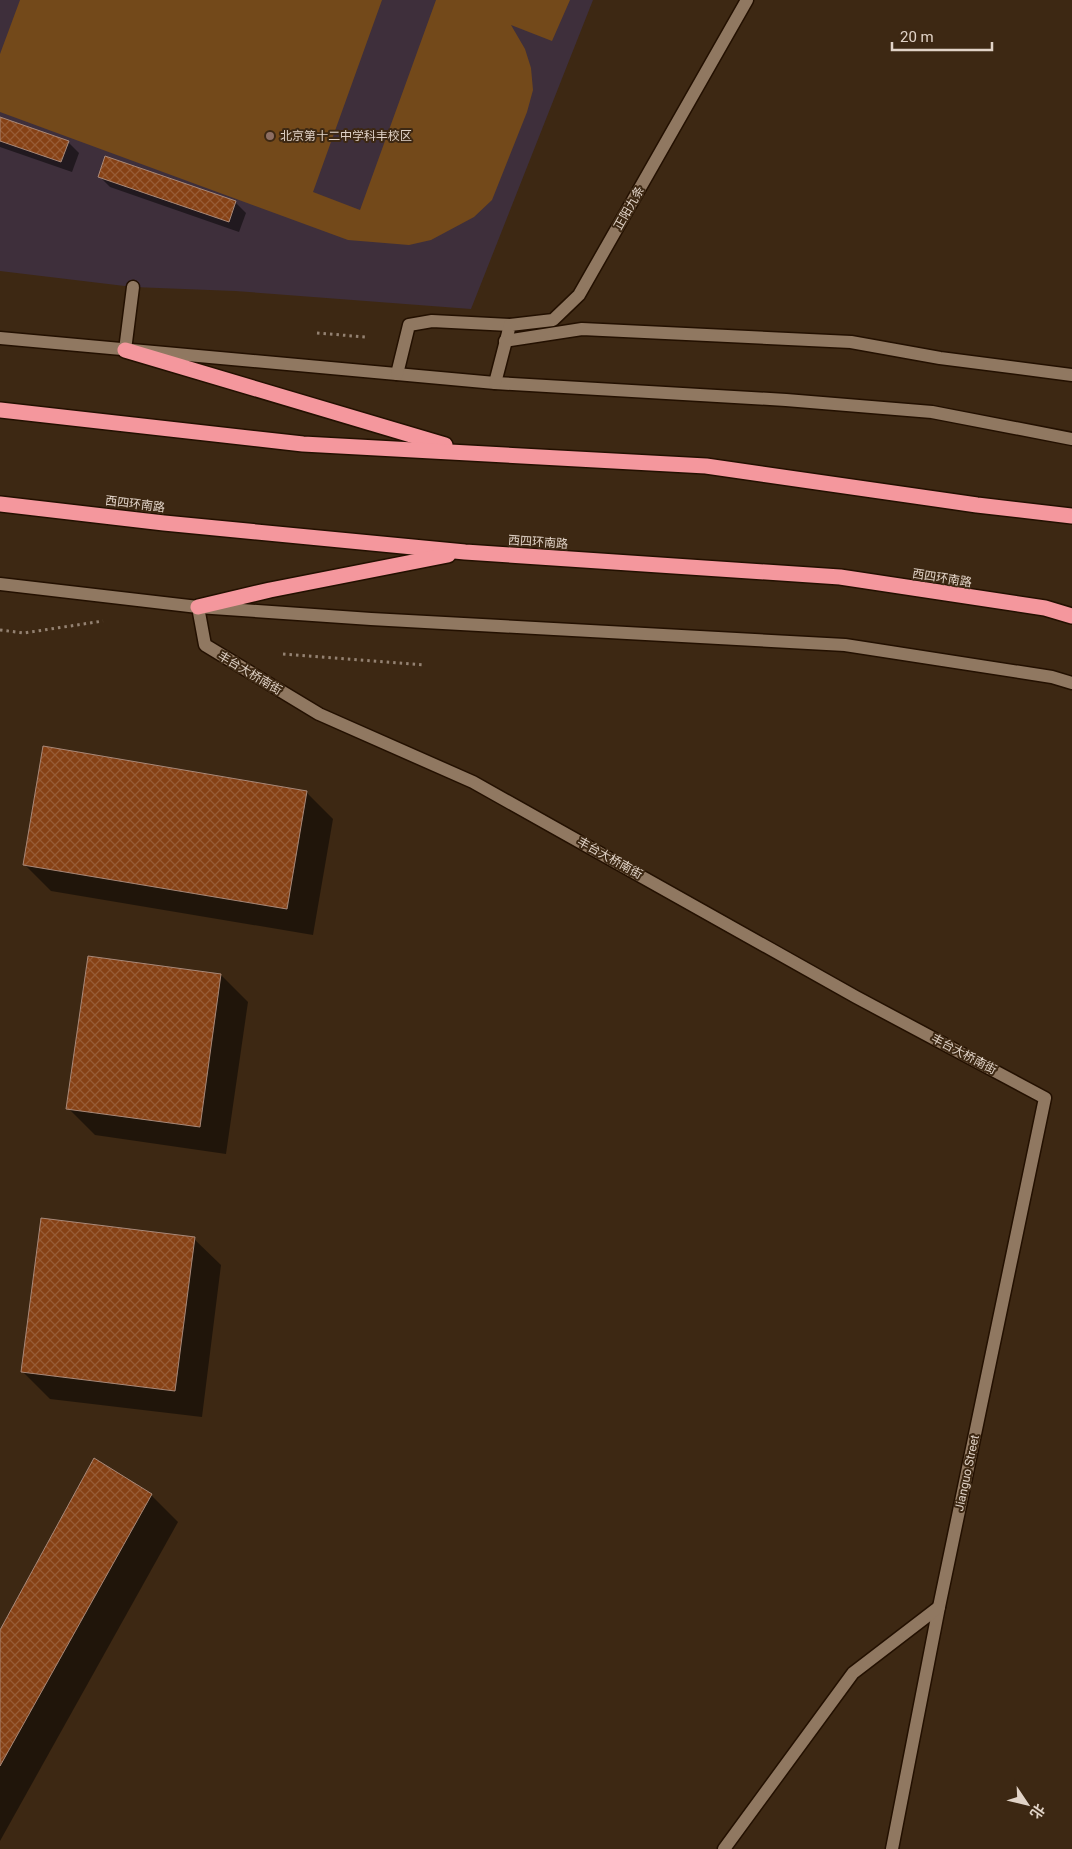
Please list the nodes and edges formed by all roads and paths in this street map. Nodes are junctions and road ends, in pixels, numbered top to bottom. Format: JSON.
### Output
{"nodes":[{"id":1,"x":747,"y":0,"type":"edge"},
{"id":2,"x":133,"y":287,"type":"dead end"},
{"id":3,"x":510,"y":325,"type":"junction"},
{"id":4,"x":317,"y":333,"type":"dead end"},
{"id":5,"x":365,"y":337,"type":"dead end"},
{"id":6,"x":0,"y":338,"type":"edge"},
{"id":7,"x":505,"y":341,"type":"junction"},
{"id":8,"x":125,"y":350,"type":"junction"},
{"id":9,"x":397,"y":374,"type":"junction"},
{"id":10,"x":1072,"y":375,"type":"edge"},
{"id":11,"x":495,"y":383,"type":"junction"},
{"id":12,"x":0,"y":410,"type":"edge"},
{"id":13,"x":1072,"y":439,"type":"edge"},
{"id":14,"x":468,"y":452,"type":"junction"},
{"id":15,"x":4,"y":504,"type":"edge"},
{"id":16,"x":1072,"y":516,"type":"edge"},
{"id":17,"x":465,"y":552,"type":"junction"},
{"id":18,"x":0,"y":584,"type":"edge"},
{"id":19,"x":198,"y":607,"type":"junction"},
{"id":20,"x":1072,"y":616,"type":"edge"},
{"id":21,"x":284,"y":654,"type":"dead end"},
{"id":22,"x":424,"y":665,"type":"dead end"},
{"id":23,"x":1072,"y":683,"type":"edge"},
{"id":24,"x":1045,"y":1098,"type":"joint"},
{"id":25,"x":940,"y":1607,"type":"junction"},
{"id":26,"x":724,"y":1849,"type":"edge"},
{"id":27,"x":892,"y":1849,"type":"edge"}],
"edges":[{"from":1,"to":3,"type":"street","name":"正阳九条"},
{"from":2,"to":8,"type":"street"},
{"from":3,"to":7,"type":"street"},
{"from":3,"to":9,"type":"street","name":"正阳九条"},
{"from":4,"to":5,"type":"path"},
{"from":6,"to":8,"type":"street"},
{"from":7,"to":10,"type":"street"},
{"from":7,"to":11,"type":"street"},
{"from":8,"to":9,"type":"street"},
{"from":8,"to":14,"type":"highway"},
{"from":9,"to":11,"type":"street"},
{"from":11,"to":13,"type":"street"},
{"from":12,"to":14,"type":"highway"},
{"from":14,"to":16,"type":"highway"},
{"from":15,"to":17,"type":"highway","name":"西四环南路"},
{"from":17,"to":19,"type":"highway"},
{"from":17,"to":20,"type":"highway","name":"西四环南路"},
{"from":18,"to":19,"type":"street"},
{"from":19,"to":23,"type":"street"},
{"from":19,"to":24,"type":"street","name":"丰台大桥南街"},
{"from":21,"to":22,"type":"path"},
{"from":24,"to":25,"type":"street","name":"Jianguo Street"},
{"from":25,"to":26,"type":"street"},
{"from":25,"to":27,"type":"street","name":"Jianguo Street"}]}
